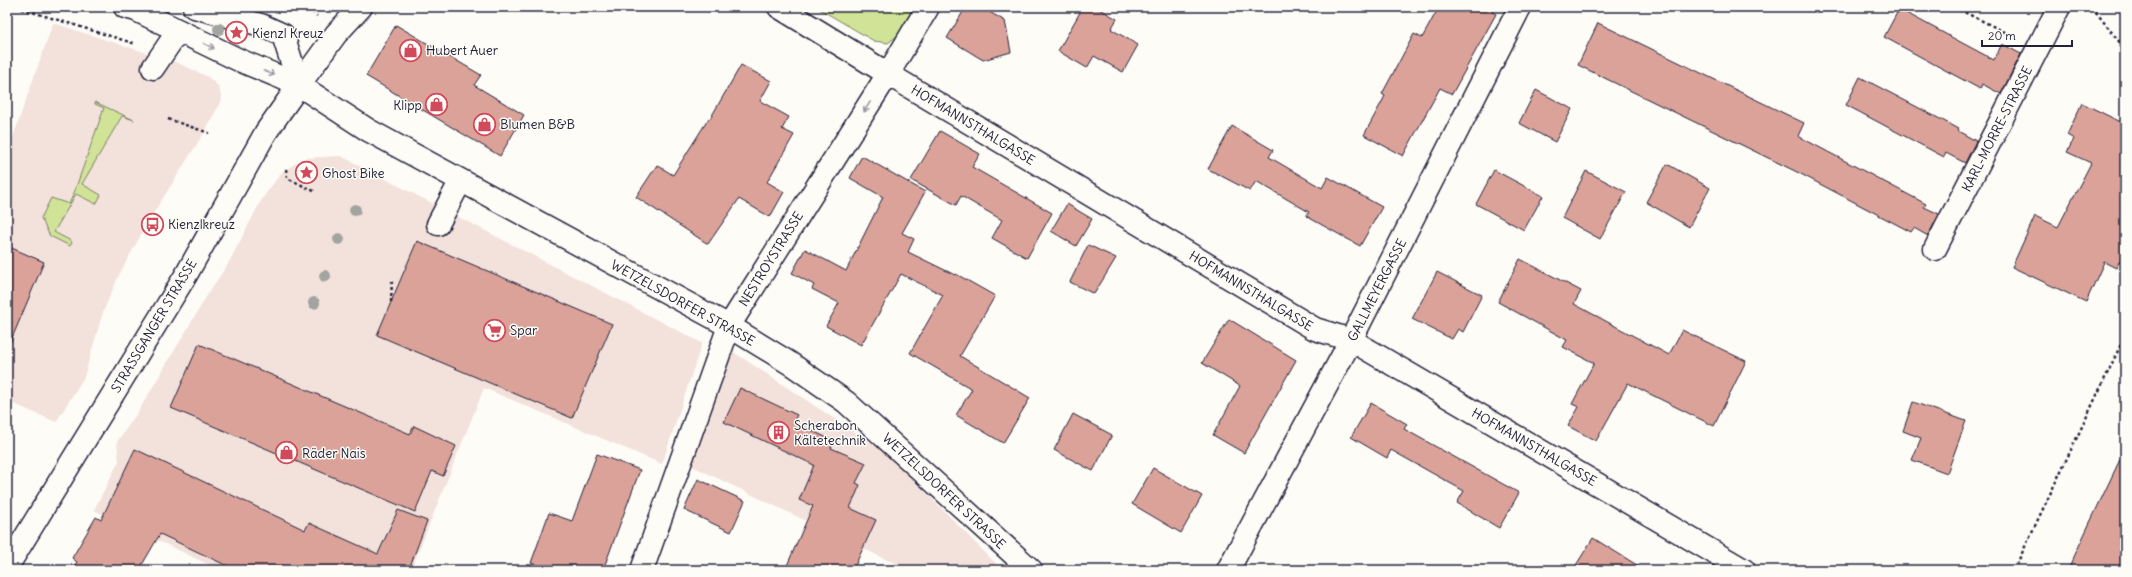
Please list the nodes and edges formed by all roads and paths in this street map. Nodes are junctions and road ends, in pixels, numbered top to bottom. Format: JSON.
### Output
{"nodes":[{"id":1,"x":16,"y":7,"type":"edge"},
{"id":2,"x":194,"y":7,"type":"edge"},
{"id":3,"x":361,"y":7,"type":"edge"},
{"id":4,"x":780,"y":7,"type":"edge"},
{"id":5,"x":928,"y":7,"type":"edge"},
{"id":6,"x":1520,"y":7,"type":"edge"},
{"id":7,"x":1954,"y":7,"type":"edge"},
{"id":8,"x":2059,"y":7,"type":"edge"},
{"id":9,"x":2092,"y":7,"type":"edge"},
{"id":10,"x":135,"y":8,"type":"edge"},
{"id":11,"x":178,"y":31,"type":"junction"},
{"id":12,"x":2039,"y":48,"type":"junction"},
{"id":13,"x":2125,"y":49,"type":"edge"},
{"id":14,"x":158,"y":60,"type":"joint"},
{"id":15,"x":888,"y":74,"type":"junction"},
{"id":16,"x":299,"y":85,"type":"junction"},
{"id":17,"x":168,"y":119,"type":"dead end"},
{"id":18,"x":209,"y":133,"type":"dead end"},
{"id":19,"x":286,"y":169,"type":"dead end"},
{"id":20,"x":460,"y":182,"type":"junction"},
{"id":21,"x":316,"y":192,"type":"dead end"},
{"id":22,"x":438,"y":224,"type":"dead end"},
{"id":23,"x":1935,"y":250,"type":"dead end"},
{"id":24,"x":392,"y":280,"type":"dead end"},
{"id":25,"x":391,"y":302,"type":"dead end"},
{"id":26,"x":729,"y":326,"type":"junction"},
{"id":27,"x":2125,"y":336,"type":"edge"},
{"id":28,"x":1351,"y":340,"type":"junction"},
{"id":29,"x":7,"y":567,"type":"edge"},
{"id":30,"x":642,"y":570,"type":"edge"},
{"id":31,"x":1031,"y":570,"type":"edge"},
{"id":32,"x":1228,"y":570,"type":"edge"},
{"id":33,"x":1744,"y":570,"type":"edge"},
{"id":34,"x":2014,"y":570,"type":"edge"}],
"edges":[{"from":1,"to":14,"type":"path"},
{"from":2,"to":16,"type":"street"},
{"from":3,"to":16,"type":"street","name":"STRASSGANGER STRASSE"},
{"from":4,"to":15,"type":"street","name":"HOFMANNSTHALGASSE"},
{"from":5,"to":15,"type":"street","name":"NESTROYSTRASSE"},
{"from":6,"to":28,"type":"street","name":"GALLMEYERGASSE"},
{"from":7,"to":12,"type":"path"},
{"from":8,"to":12,"type":"street","name":"KARL-MORRE-STRASSE"},
{"from":9,"to":13,"type":"path"},
{"from":10,"to":11,"type":"street","name":"WETZELSDORFER STRASSE"},
{"from":11,"to":14,"type":"street"},
{"from":11,"to":16,"type":"street","name":"WETZELSDORFER STRASSE","one_way":true},
{"from":12,"to":23,"type":"street","name":"KARL-MORRE-STRASSE"},
{"from":15,"to":26,"type":"street","name":"NESTROYSTRASSE","one_way":true},
{"from":15,"to":28,"type":"street","name":"HOFMANNSTHALGASSE"},
{"from":16,"to":20,"type":"street","name":"WETZELSDORFER STRASSE"},
{"from":16,"to":29,"type":"street","name":"STRASSGANGER STRASSE"},
{"from":17,"to":18,"type":"path"},
{"from":19,"to":21,"type":"path"},
{"from":20,"to":22,"type":"street"},
{"from":20,"to":26,"type":"street","name":"WETZELSDORFER STRASSE"},
{"from":24,"to":25,"type":"path"},
{"from":26,"to":30,"type":"street","name":"NESTROYSTRASSE"},
{"from":26,"to":31,"type":"street","name":"WETZELSDORFER STRASSE"},
{"from":27,"to":34,"type":"path"},
{"from":28,"to":32,"type":"street","name":"GALLMEYERGASSE"},
{"from":28,"to":33,"type":"street","name":"HOFMANNSTHALGASSE"}]}
